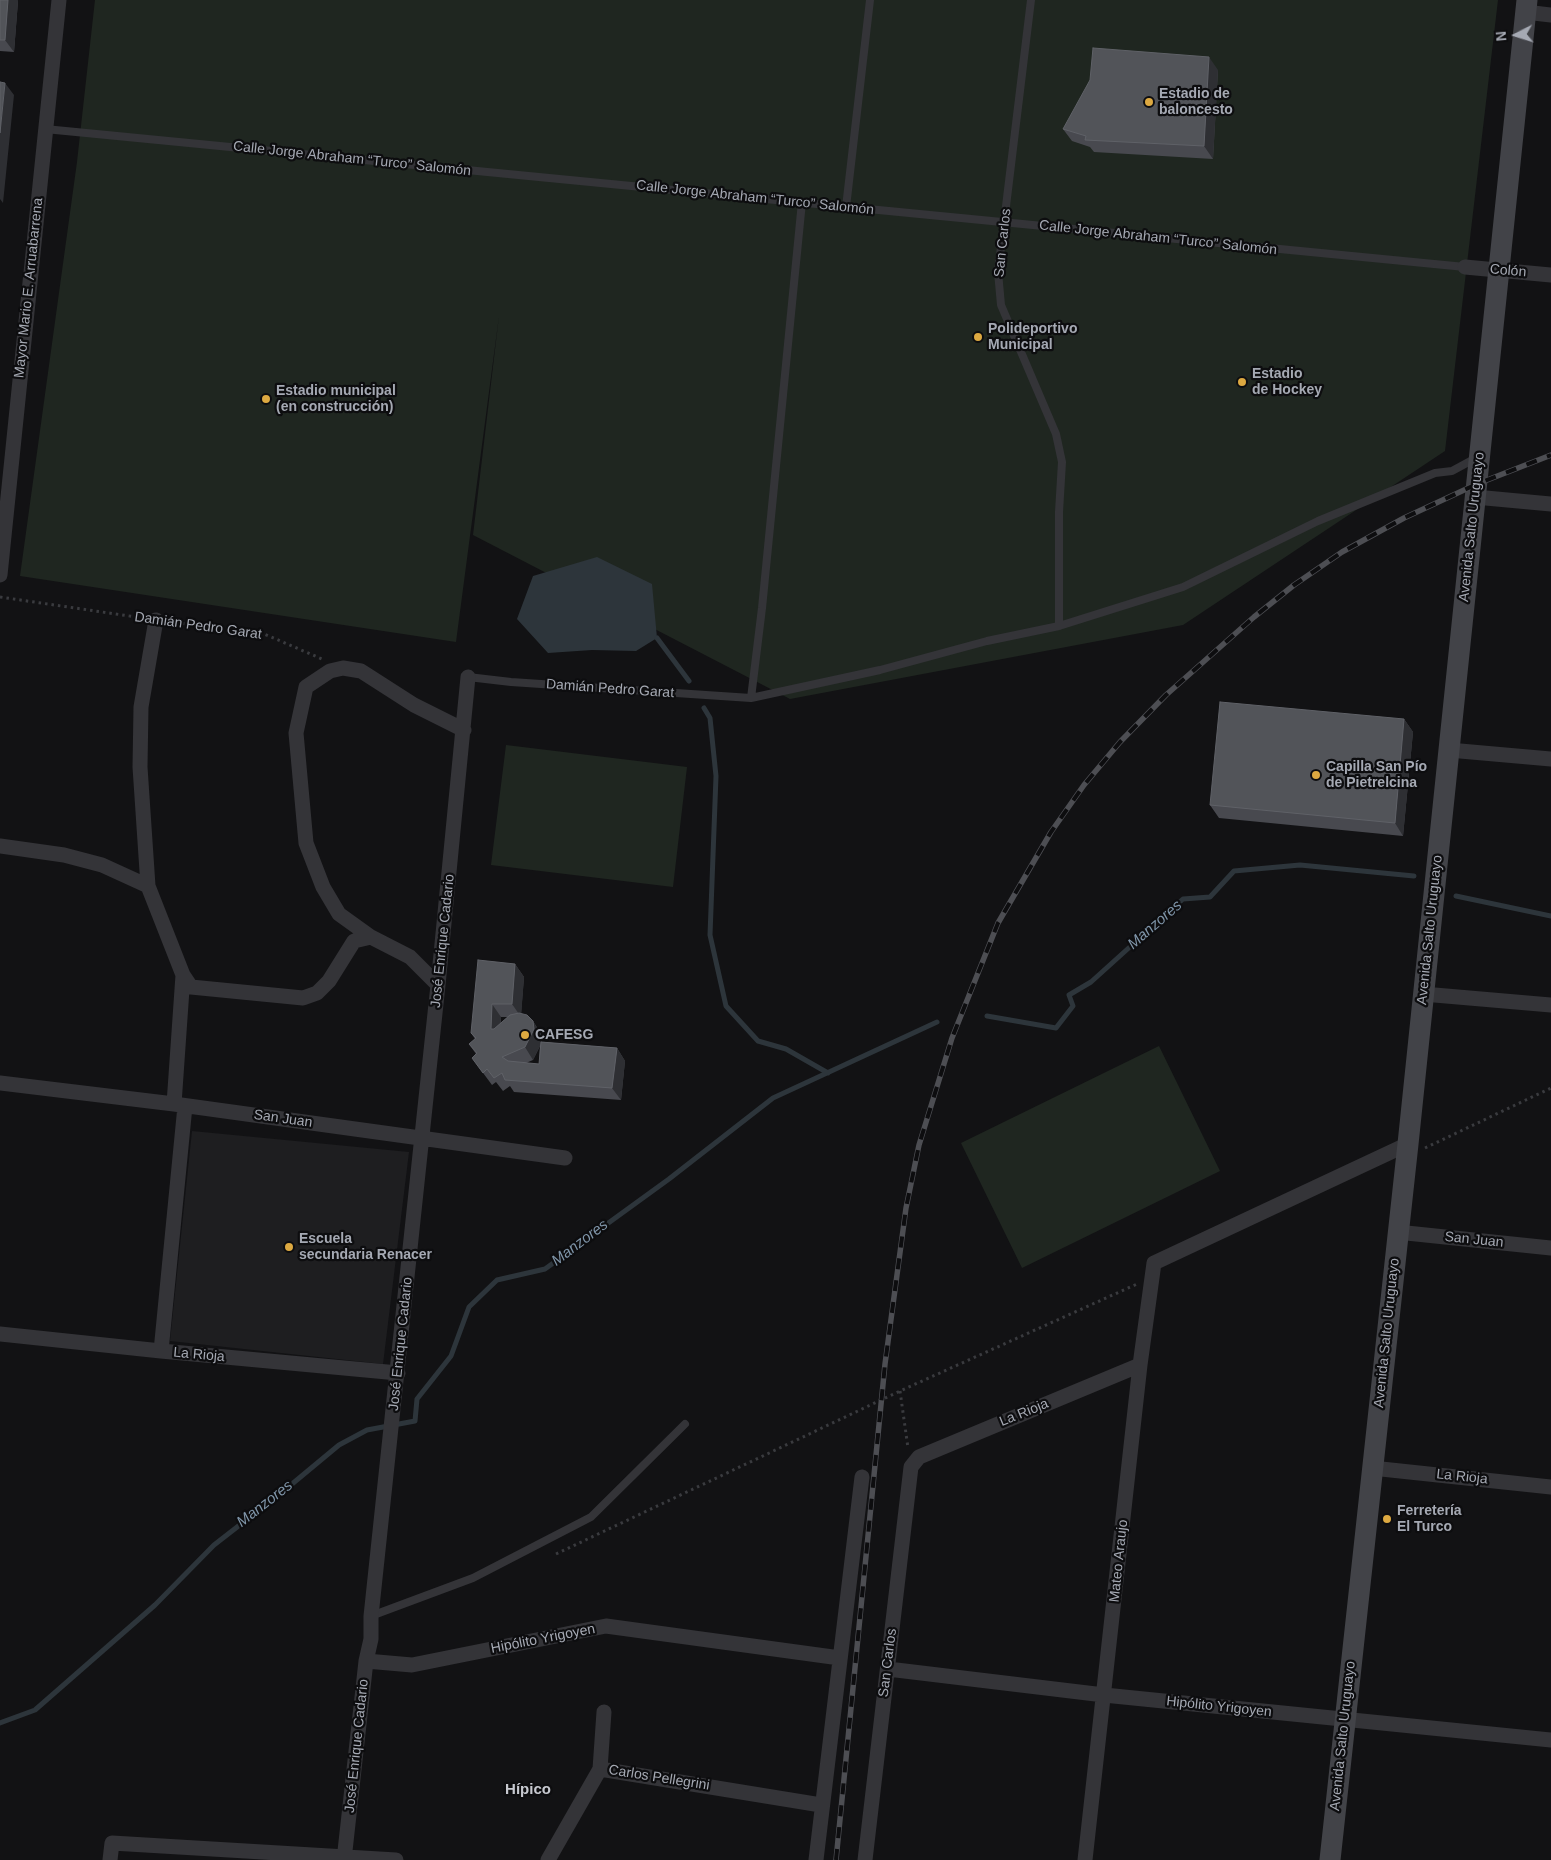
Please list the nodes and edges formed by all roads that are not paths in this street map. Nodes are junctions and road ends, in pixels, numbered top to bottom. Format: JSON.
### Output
{"nodes":[{"id":1,"x":59,"y":0,"type":"edge"},
{"id":2,"x":870,"y":0,"type":"edge"},
{"id":3,"x":1031,"y":0,"type":"edge"},
{"id":4,"x":1526,"y":6,"type":"edge"},
{"id":5,"x":1551,"y":15,"type":"edge"},
{"id":6,"x":45,"y":129,"type":"junction"},
{"id":7,"x":802,"y":202,"type":"junction"},
{"id":8,"x":846,"y":207,"type":"junction"},
{"id":9,"x":1005,"y":223,"type":"junction"},
{"id":10,"x":1465,"y":268,"type":"joint"},
{"id":11,"x":1498,"y":270,"type":"junction"},
{"id":12,"x":1551,"y":275,"type":"edge"},
{"id":13,"x":1480,"y":457,"type":"junction"},
{"id":14,"x":1475,"y":497,"type":"junction"},
{"id":15,"x":1551,"y":504,"type":"edge"},
{"id":16,"x":0,"y":575,"type":"edge"},
{"id":17,"x":156,"y":620,"type":"road end"},
{"id":18,"x":1060,"y":626,"type":"junction"},
{"id":19,"x":468,"y":677,"type":"joint"},
{"id":20,"x":751,"y":698,"type":"junction"},
{"id":21,"x":464,"y":730,"type":"junction"},
{"id":22,"x":1449,"y":750,"type":"junction"},
{"id":23,"x":1551,"y":759,"type":"edge"},
{"id":24,"x":0,"y":846,"type":"edge"},
{"id":25,"x":148,"y":886,"type":"junction"},
{"id":26,"x":371,"y":937,"type":"junction"},
{"id":27,"x":183,"y":975,"type":"junction"},
{"id":28,"x":438,"y":986,"type":"junction"},
{"id":29,"x":1423,"y":994,"type":"junction"},
{"id":30,"x":1551,"y":1005,"type":"edge"},
{"id":31,"x":0,"y":1083,"type":"edge"},
{"id":32,"x":180,"y":1105,"type":"junction"},
{"id":33,"x":422,"y":1137,"type":"junction"},
{"id":34,"x":1407,"y":1150,"type":"junction"},
{"id":35,"x":565,"y":1158,"type":"dead end"},
{"id":36,"x":1398,"y":1232,"type":"junction"},
{"id":37,"x":1551,"y":1248,"type":"edge"},
{"id":38,"x":0,"y":1334,"type":"edge"},
{"id":39,"x":161,"y":1352,"type":"junction"},
{"id":40,"x":1140,"y":1365,"type":"junction"},
{"id":41,"x":398,"y":1373,"type":"junction"},
{"id":42,"x":685,"y":1424,"type":"dead end"},
{"id":43,"x":911,"y":1467,"type":"joint"},
{"id":44,"x":1372,"y":1468,"type":"junction"},
{"id":45,"x":862,"y":1477,"type":"dead end"},
{"id":46,"x":1551,"y":1487,"type":"edge"},
{"id":47,"x":371,"y":1616,"type":"junction"},
{"id":48,"x":840,"y":1658,"type":"junction"},
{"id":49,"x":366,"y":1661,"type":"junction"},
{"id":50,"x":888,"y":1669,"type":"junction"},
{"id":51,"x":1104,"y":1695,"type":"junction"},
{"id":52,"x":604,"y":1712,"type":"dead end"},
{"id":53,"x":1345,"y":1720,"type":"junction"},
{"id":54,"x":1551,"y":1740,"type":"edge"},
{"id":55,"x":600,"y":1769,"type":"junction"},
{"id":56,"x":821,"y":1805,"type":"junction"},
{"id":57,"x":345,"y":1858,"type":"edge"},
{"id":58,"x":110,"y":1860,"type":"edge"},
{"id":59,"x":396,"y":1860,"type":"edge"},
{"id":60,"x":548,"y":1860,"type":"edge"},
{"id":61,"x":816,"y":1860,"type":"edge"},
{"id":62,"x":865,"y":1860,"type":"edge"},
{"id":63,"x":1086,"y":1860,"type":"edge"},
{"id":64,"x":1330,"y":1860,"type":"edge"}],
"edges":[{"from":1,"to":6,"type":"street","name":"Mayor Mario E. Arruabarrena"},
{"from":2,"to":8,"type":"lane"},
{"from":3,"to":9,"type":"lane","name":"San Carlos"},
{"from":4,"to":5,"type":"street"},
{"from":4,"to":11,"type":"main road","name":"Avenida Salto Uruguayo"},
{"from":6,"to":7,"type":"lane","name":"Calle Jorge Abraham “Turco” Salomón"},
{"from":6,"to":16,"type":"street","name":"Mayor Mario E. Arruabarrena"},
{"from":7,"to":8,"type":"lane","name":"Calle Jorge Abraham “Turco” Salomón"},
{"from":7,"to":20,"type":"lane"},
{"from":8,"to":9,"type":"lane","name":"Calle Jorge Abraham “Turco” Salomón"},
{"from":9,"to":10,"type":"lane","name":"Calle Jorge Abraham “Turco” Salomón"},
{"from":9,"to":18,"type":"lane","name":"San Carlos"},
{"from":10,"to":11,"type":"street","name":"Colón"},
{"from":11,"to":12,"type":"street","name":"Colón"},
{"from":11,"to":13,"type":"main road","name":"Avenida Salto Uruguayo"},
{"from":13,"to":14,"type":"main road","name":"Avenida Salto Uruguayo"},
{"from":13,"to":18,"type":"lane","name":"Damián Pedro Garat"},
{"from":14,"to":15,"type":"street"},
{"from":14,"to":22,"type":"main road","name":"Avenida Salto Uruguayo"},
{"from":17,"to":25,"type":"street"},
{"from":18,"to":20,"type":"lane","name":"Damián Pedro Garat"},
{"from":19,"to":20,"type":"lane","name":"Damián Pedro Garat"},
{"from":19,"to":21,"type":"street","name":"José Enrique Cadario"},
{"from":21,"to":26,"type":"street"},
{"from":21,"to":28,"type":"street","name":"José Enrique Cadario"},
{"from":22,"to":23,"type":"street"},
{"from":22,"to":29,"type":"main road","name":"Avenida Salto Uruguayo"},
{"from":24,"to":25,"type":"street"},
{"from":25,"to":27,"type":"street"},
{"from":26,"to":27,"type":"street"},
{"from":26,"to":28,"type":"street"},
{"from":27,"to":32,"type":"street"},
{"from":28,"to":33,"type":"street","name":"José Enrique Cadario"},
{"from":29,"to":30,"type":"street"},
{"from":29,"to":34,"type":"main road","name":"Avenida Salto Uruguayo"},
{"from":31,"to":32,"type":"street","name":"San Juan"},
{"from":32,"to":33,"type":"street","name":"San Juan"},
{"from":32,"to":39,"type":"street"},
{"from":33,"to":35,"type":"street","name":"San Juan"},
{"from":33,"to":41,"type":"street","name":"José Enrique Cadario"},
{"from":34,"to":36,"type":"main road","name":"Avenida Salto Uruguayo"},
{"from":34,"to":40,"type":"street","name":"Mateo Araujo"},
{"from":36,"to":37,"type":"street","name":"San Juan"},
{"from":36,"to":44,"type":"main road","name":"Avenida Salto Uruguayo"},
{"from":38,"to":39,"type":"street","name":"La Rioja"},
{"from":39,"to":41,"type":"street","name":"La Rioja"},
{"from":40,"to":43,"type":"street","name":"La Rioja"},
{"from":40,"to":51,"type":"street","name":"Mateo Araujo"},
{"from":41,"to":47,"type":"street","name":"José Enrique Cadario"},
{"from":42,"to":47,"type":"lane"},
{"from":43,"to":50,"type":"street","name":"San Carlos"},
{"from":44,"to":46,"type":"street","name":"La Rioja"},
{"from":44,"to":53,"type":"main road","name":"Avenida Salto Uruguayo"},
{"from":45,"to":48,"type":"street"},
{"from":47,"to":49,"type":"street","name":"José Enrique Cadario"},
{"from":48,"to":49,"type":"street","name":"Hipólito Yrigoyen"},
{"from":48,"to":56,"type":"street"},
{"from":49,"to":57,"type":"street","name":"José Enrique Cadario"},
{"from":50,"to":51,"type":"street","name":"Hipólito Yrigoyen"},
{"from":50,"to":62,"type":"street","name":"San Carlos"},
{"from":51,"to":53,"type":"street","name":"Hipólito Yrigoyen"},
{"from":51,"to":63,"type":"street","name":"Mateo Araujo"},
{"from":52,"to":55,"type":"street"},
{"from":53,"to":54,"type":"street","name":"Hipólito Yrigoyen"},
{"from":53,"to":64,"type":"main road","name":"Avenida Salto Uruguayo"},
{"from":55,"to":56,"type":"street","name":"Carlos Pellegrini"},
{"from":55,"to":60,"type":"street","name":"Carlos Pellegrini"},
{"from":56,"to":61,"type":"street"},
{"from":57,"to":58,"type":"street"},
{"from":57,"to":59,"type":"street"}]}
